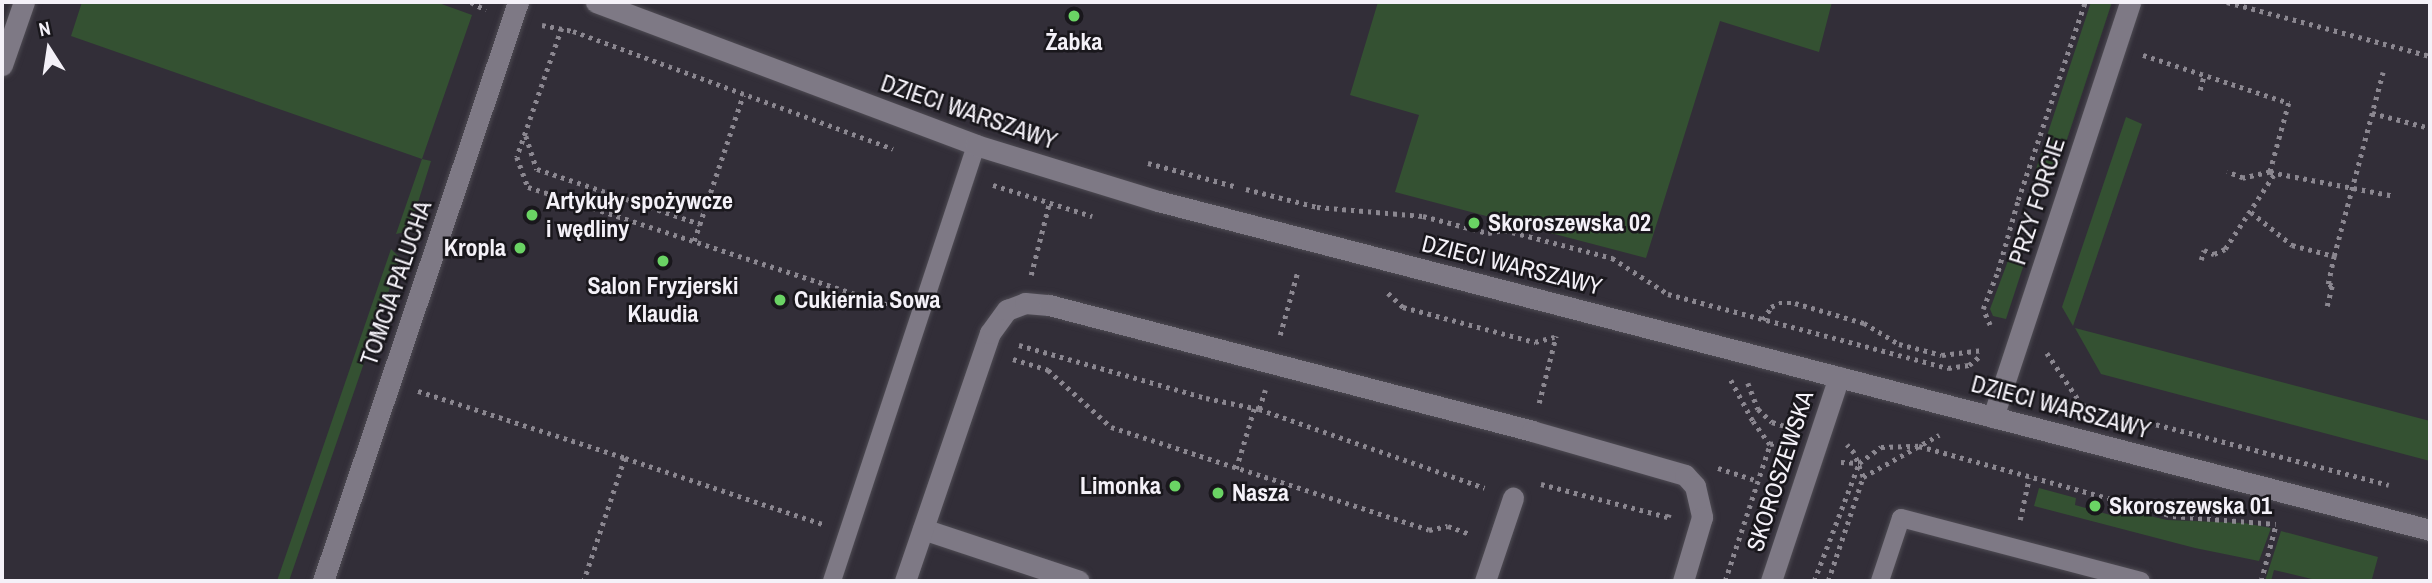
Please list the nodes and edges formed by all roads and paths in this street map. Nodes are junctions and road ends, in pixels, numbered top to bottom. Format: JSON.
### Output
{"nodes":[{"id":1,"x":24,"y":2,"type":"edge"},
{"id":2,"x":471,"y":2,"type":"edge"},
{"id":3,"x":519,"y":2,"type":"edge"},
{"id":4,"x":596,"y":2,"type":"edge"},
{"id":5,"x":2085,"y":2,"type":"edge"},
{"id":6,"x":2130,"y":2,"type":"edge"},
{"id":7,"x":2227,"y":2,"type":"edge"},
{"id":8,"x":490,"y":11,"type":"dead end"},
{"id":9,"x":575,"y":23,"type":"dead end"},
{"id":10,"x":535,"y":24,"type":"dead end"},
{"id":11,"x":562,"y":28,"type":"junction"},
{"id":12,"x":573,"y":31,"type":"junction"},
{"id":13,"x":2139,"y":54,"type":"dead end"},
{"id":14,"x":2430,"y":56,"type":"edge"},
{"id":15,"x":2,"y":65,"type":"edge"},
{"id":16,"x":2383,"y":72,"type":"dead end"},
{"id":17,"x":2204,"y":75,"type":"junction"},
{"id":18,"x":2200,"y":90,"type":"dead end"},
{"id":19,"x":743,"y":95,"type":"junction"},
{"id":20,"x":951,"y":100,"type":"dead end"},
{"id":21,"x":2372,"y":113,"type":"junction"},
{"id":22,"x":2430,"y":128,"type":"edge"},
{"id":23,"x":1035,"y":129,"type":"dead end"},
{"id":24,"x":525,"y":135,"type":"junction"},
{"id":25,"x":976,"y":145,"type":"junction"},
{"id":26,"x":906,"y":154,"type":"dead end"},
{"id":27,"x":1137,"y":160,"type":"dead end"},
{"id":28,"x":2227,"y":172,"type":"dead end"},
{"id":29,"x":2273,"y":173,"type":"junction"},
{"id":30,"x":2353,"y":187,"type":"junction"},
{"id":31,"x":2395,"y":196,"type":"dead end"},
{"id":32,"x":1049,"y":204,"type":"dead end"},
{"id":33,"x":2251,"y":212,"type":"junction"},
{"id":34,"x":700,"y":224,"type":"junction"},
{"id":35,"x":694,"y":241,"type":"junction"},
{"id":36,"x":1037,"y":245,"type":"dead end"},
{"id":37,"x":2334,"y":256,"type":"junction"},
{"id":38,"x":2201,"y":260,"type":"dead end"},
{"id":39,"x":1298,"y":270,"type":"dead end"},
{"id":40,"x":1025,"y":303,"type":"junction"},
{"id":41,"x":2327,"y":306,"type":"dead end"},
{"id":42,"x":900,"y":309,"type":"dead end"},
{"id":43,"x":1286,"y":311,"type":"dead end"},
{"id":44,"x":1764,"y":318,"type":"junction"},
{"id":45,"x":1761,"y":328,"type":"dead end"},
{"id":46,"x":1992,"y":332,"type":"dead end"},
{"id":47,"x":1556,"y":336,"type":"dead end"},
{"id":48,"x":1989,"y":341,"type":"dead end"},
{"id":49,"x":2043,"y":348,"type":"dead end"},
{"id":50,"x":1986,"y":351,"type":"junction"},
{"id":51,"x":1010,"y":358,"type":"dead end"},
{"id":52,"x":1839,"y":377,"type":"junction"},
{"id":53,"x":1546,"y":379,"type":"dead end"},
{"id":54,"x":1731,"y":382,"type":"dead end"},
{"id":55,"x":1748,"y":382,"type":"dead end"},
{"id":56,"x":423,"y":392,"type":"dead end"},
{"id":57,"x":1254,"y":409,"type":"junction"},
{"id":58,"x":1986,"y":415,"type":"junction"},
{"id":59,"x":1783,"y":426,"type":"dead end"},
{"id":60,"x":1777,"y":443,"type":"dead end"},
{"id":61,"x":1839,"y":443,"type":"dead end"},
{"id":62,"x":1770,"y":444,"type":"junction"},
{"id":63,"x":1919,"y":446,"type":"junction"},
{"id":64,"x":625,"y":458,"type":"junction"},
{"id":65,"x":1859,"y":463,"type":"junction"},
{"id":66,"x":1236,"y":469,"type":"junction"},
{"id":67,"x":1685,"y":475,"type":"junction"},
{"id":68,"x":1863,"y":477,"type":"junction"},
{"id":69,"x":1751,"y":478,"type":"dead end"},
{"id":70,"x":2029,"y":478,"type":"junction"},
{"id":71,"x":1758,"y":481,"type":"junction"},
{"id":72,"x":2390,"y":485,"type":"dead end"},
{"id":73,"x":1513,"y":498,"type":"junction"},
{"id":74,"x":2023,"y":503,"type":"dead end"},
{"id":75,"x":814,"y":522,"type":"dead end"},
{"id":76,"x":2276,"y":524,"type":"junction"},
{"id":77,"x":2289,"y":527,"type":"dead end"},
{"id":78,"x":923,"y":529,"type":"junction"},
{"id":79,"x":2430,"y":530,"type":"edge"},
{"id":80,"x":1498,"y":544,"type":"junction"},
{"id":81,"x":323,"y":581,"type":"edge"},
{"id":82,"x":584,"y":581,"type":"edge"},
{"id":83,"x":832,"y":581,"type":"edge"},
{"id":84,"x":905,"y":581,"type":"edge"},
{"id":85,"x":1079,"y":581,"type":"edge"},
{"id":86,"x":1485,"y":581,"type":"edge"},
{"id":87,"x":1683,"y":581,"type":"edge"},
{"id":88,"x":1725,"y":581,"type":"edge"},
{"id":89,"x":1771,"y":581,"type":"edge"},
{"id":90,"x":1814,"y":581,"type":"edge"},
{"id":91,"x":1828,"y":581,"type":"edge"},
{"id":92,"x":1880,"y":581,"type":"edge"},
{"id":93,"x":2141,"y":581,"type":"edge"},
{"id":94,"x":2261,"y":581,"type":"edge"}],
"edges":[{"from":1,"to":15,"type":"street"},
{"from":2,"to":8,"type":"path"},
{"from":3,"to":81,"type":"street","name":"TOMCIA PALUCHA"},
{"from":4,"to":25,"type":"street","name":"DZIECI WARSZAWY"},
{"from":5,"to":46,"type":"path"},
{"from":6,"to":58,"type":"street","name":"PRZY FORCIE"},
{"from":7,"to":14,"type":"path"},
{"from":9,"to":12,"type":"path"},
{"from":10,"to":11,"type":"path"},
{"from":11,"to":12,"type":"path"},
{"from":11,"to":24,"type":"path"},
{"from":12,"to":19,"type":"path"},
{"from":13,"to":17,"type":"path"},
{"from":16,"to":21,"type":"path"},
{"from":17,"to":18,"type":"path"},
{"from":17,"to":29,"type":"path"},
{"from":19,"to":26,"type":"path"},
{"from":19,"to":34,"type":"path"},
{"from":20,"to":23,"type":"path"},
{"from":21,"to":22,"type":"path"},
{"from":21,"to":30,"type":"path"},
{"from":24,"to":34,"type":"path"},
{"from":24,"to":35,"type":"path"},
{"from":25,"to":52,"type":"street","name":"DZIECI WARSZAWY"},
{"from":25,"to":83,"type":"lane"},
{"from":27,"to":44,"type":"path"},
{"from":28,"to":29,"type":"path"},
{"from":29,"to":30,"type":"path"},
{"from":29,"to":33,"type":"path"},
{"from":30,"to":31,"type":"path"},
{"from":30,"to":37,"type":"path"},
{"from":32,"to":36,"type":"path"},
{"from":33,"to":37,"type":"path"},
{"from":33,"to":38,"type":"path"},
{"from":34,"to":35,"type":"path"},
{"from":35,"to":42,"type":"path"},
{"from":37,"to":41,"type":"path"},
{"from":39,"to":43,"type":"path"},
{"from":40,"to":57,"type":"path"},
{"from":40,"to":67,"type":"street"},
{"from":40,"to":78,"type":"street"},
{"from":44,"to":45,"type":"path"},
{"from":44,"to":50,"type":"path"},
{"from":44,"to":50,"type":"path"},
{"from":47,"to":53,"type":"path"},
{"from":48,"to":50,"type":"path"},
{"from":49,"to":72,"type":"path"},
{"from":51,"to":66,"type":"path"},
{"from":52,"to":58,"type":"street","name":"DZIECI WARSZAWY"},
{"from":52,"to":89,"type":"street","name":"SKOROSZEWSKA"},
{"from":54,"to":62,"type":"path"},
{"from":55,"to":59,"type":"path"},
{"from":56,"to":64,"type":"path"},
{"from":57,"to":66,"type":"path"},
{"from":57,"to":73,"type":"path"},
{"from":58,"to":63,"type":"path"},
{"from":58,"to":79,"type":"street","name":"DZIECI WARSZAWY"},
{"from":60,"to":62,"type":"path"},
{"from":61,"to":65,"type":"path"},
{"from":62,"to":71,"type":"path"},
{"from":63,"to":65,"type":"path"},
{"from":63,"to":68,"type":"path"},
{"from":63,"to":70,"type":"path"},
{"from":64,"to":75,"type":"path"},
{"from":64,"to":82,"type":"path"},
{"from":65,"to":68,"type":"path"},
{"from":65,"to":90,"type":"path"},
{"from":66,"to":80,"type":"path"},
{"from":67,"to":73,"type":"path"},
{"from":67,"to":87,"type":"street"},
{"from":68,"to":91,"type":"path"},
{"from":69,"to":71,"type":"path"},
{"from":70,"to":74,"type":"path"},
{"from":70,"to":76,"type":"path"},
{"from":71,"to":88,"type":"path"},
{"from":73,"to":80,"type":"street"},
{"from":76,"to":77,"type":"path"},
{"from":76,"to":94,"type":"path"},
{"from":78,"to":84,"type":"street"},
{"from":78,"to":85,"type":"street"},
{"from":80,"to":86,"type":"street"},
{"from":92,"to":93,"type":"lane"}]}
